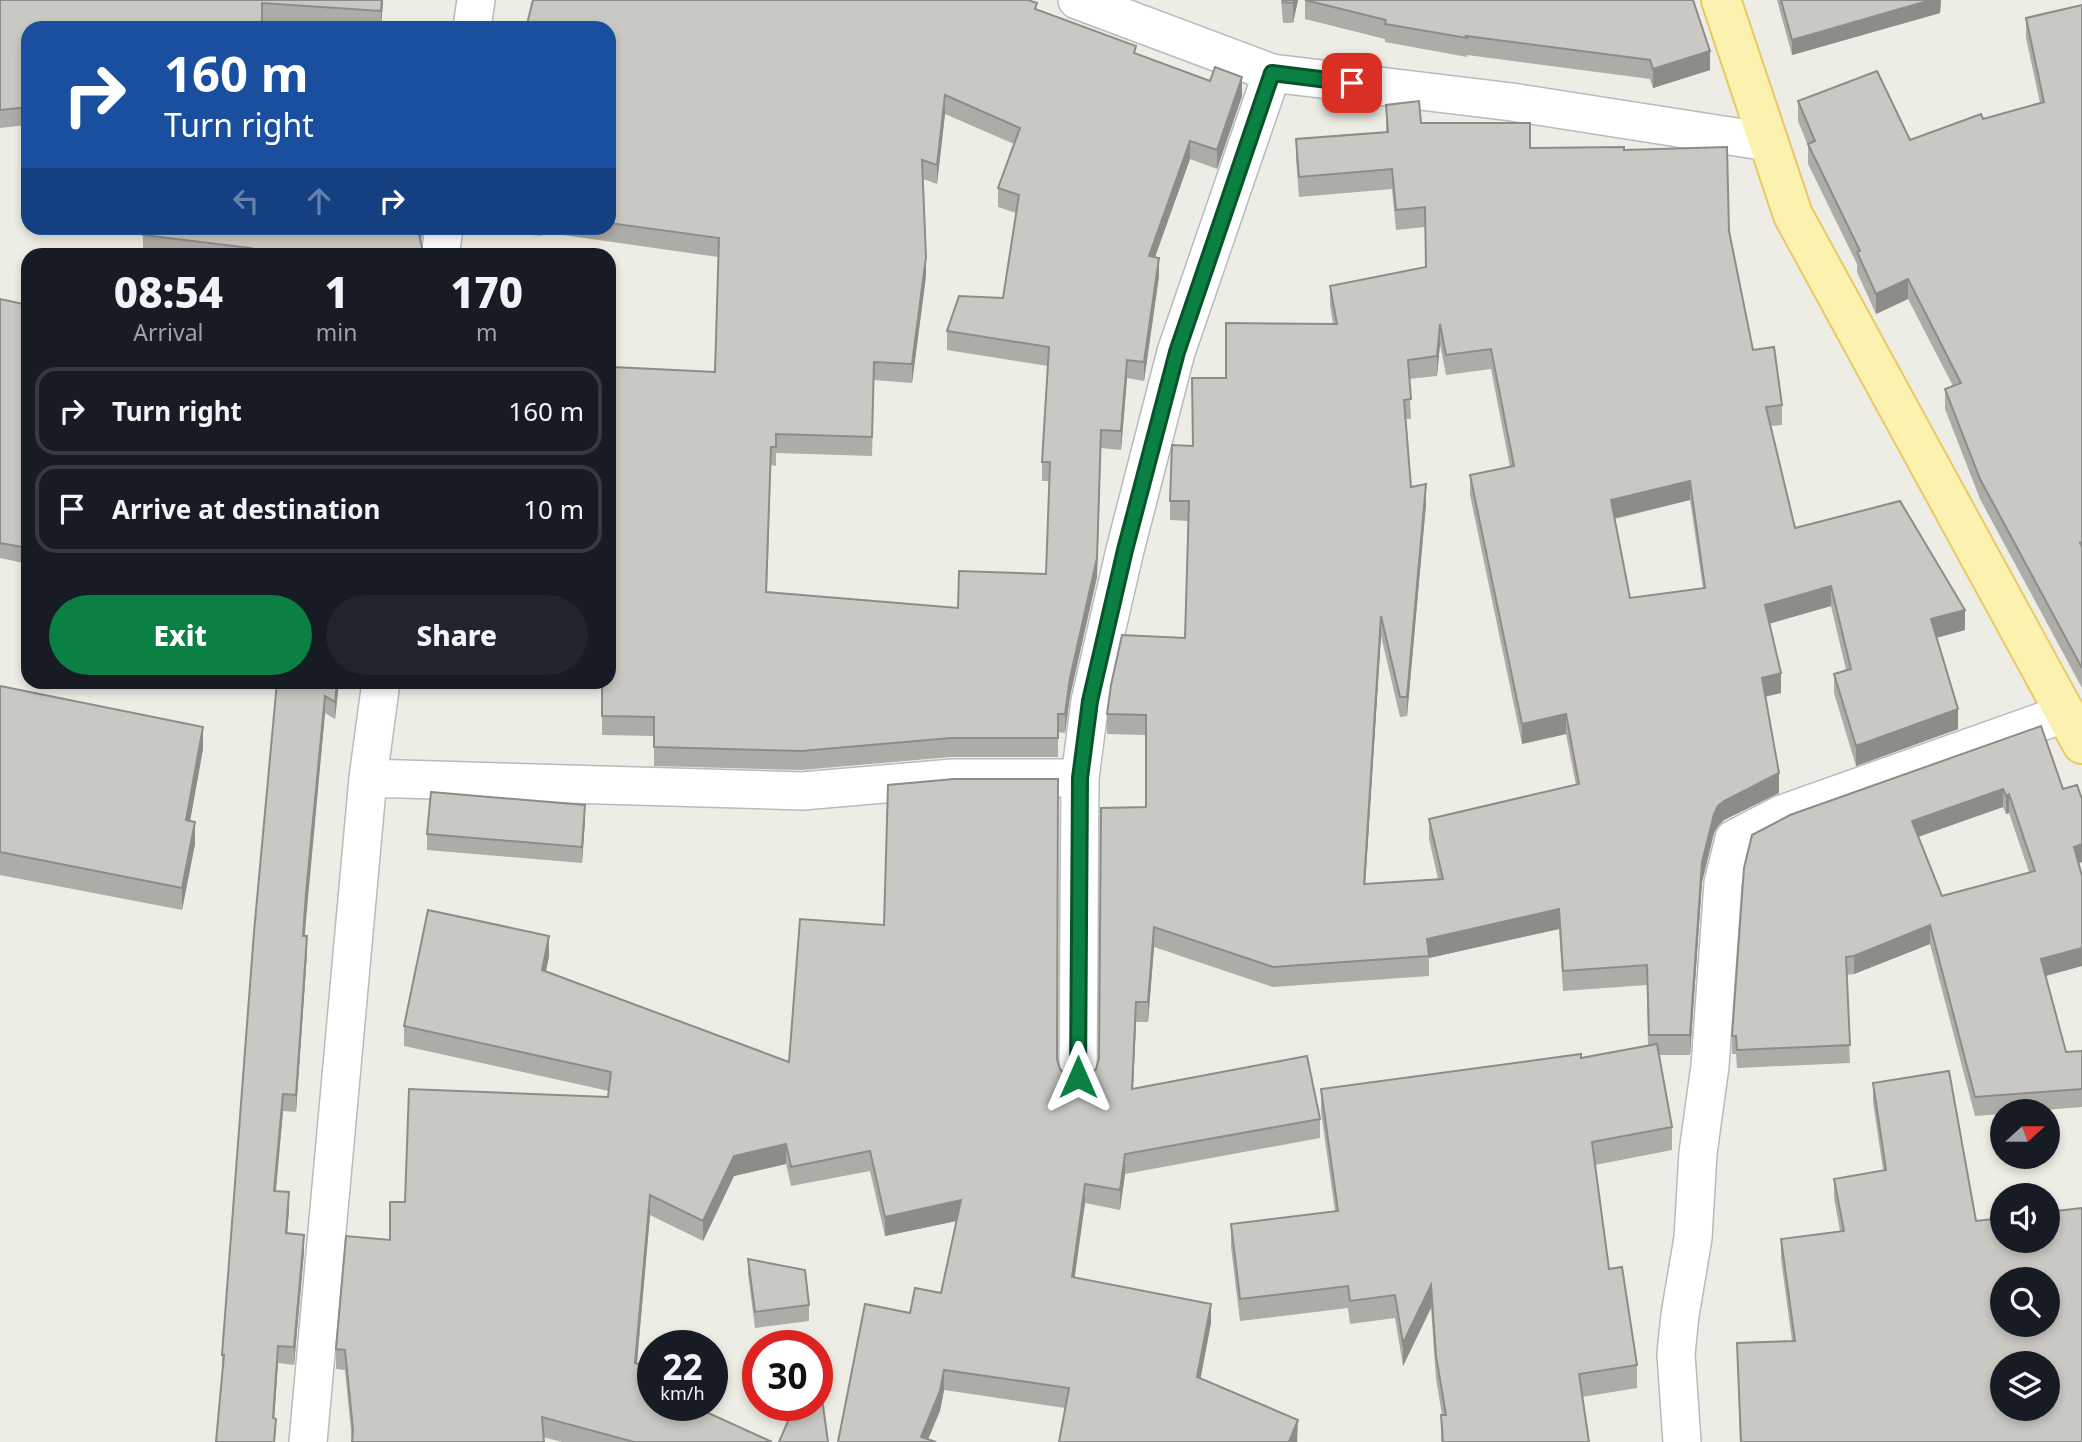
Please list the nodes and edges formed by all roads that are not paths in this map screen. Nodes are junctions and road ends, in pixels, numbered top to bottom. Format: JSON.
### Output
{"nodes":[{"id":1,"x":476,"y":0,"type":"edge"},
{"id":2,"x":1077,"y":0,"type":"edge"},
{"id":3,"x":1721,"y":0,"type":"edge"},
{"id":4,"x":473,"y":21,"type":"edge"},
{"id":5,"x":1272,"y":73,"type":"junction"},
{"id":6,"x":1768,"y":142,"type":"junction"},
{"id":7,"x":380,"y":689,"type":"edge"},
{"id":8,"x":2074,"y":728,"type":"edge"},
{"id":9,"x":368,"y":778,"type":"junction"},
{"id":10,"x":1080,"y":778,"type":"junction"},
{"id":11,"x":1078,"y":1077,"type":"edge"},
{"id":12,"x":308,"y":1442,"type":"edge"},
{"id":13,"x":1682,"y":1442,"type":"edge"}],
"edges":[{"from":1,"to":4,"type":"street"},
{"from":2,"to":5,"type":"street"},
{"from":3,"to":6,"type":"main road"},
{"from":5,"to":6,"type":"street"},
{"from":5,"to":10,"type":"street"},
{"from":6,"to":8,"type":"main road"},
{"from":7,"to":9,"type":"street"},
{"from":8,"to":13,"type":"street"},
{"from":9,"to":10,"type":"street"},
{"from":9,"to":12,"type":"street"},
{"from":10,"to":11,"type":"street"}]}
